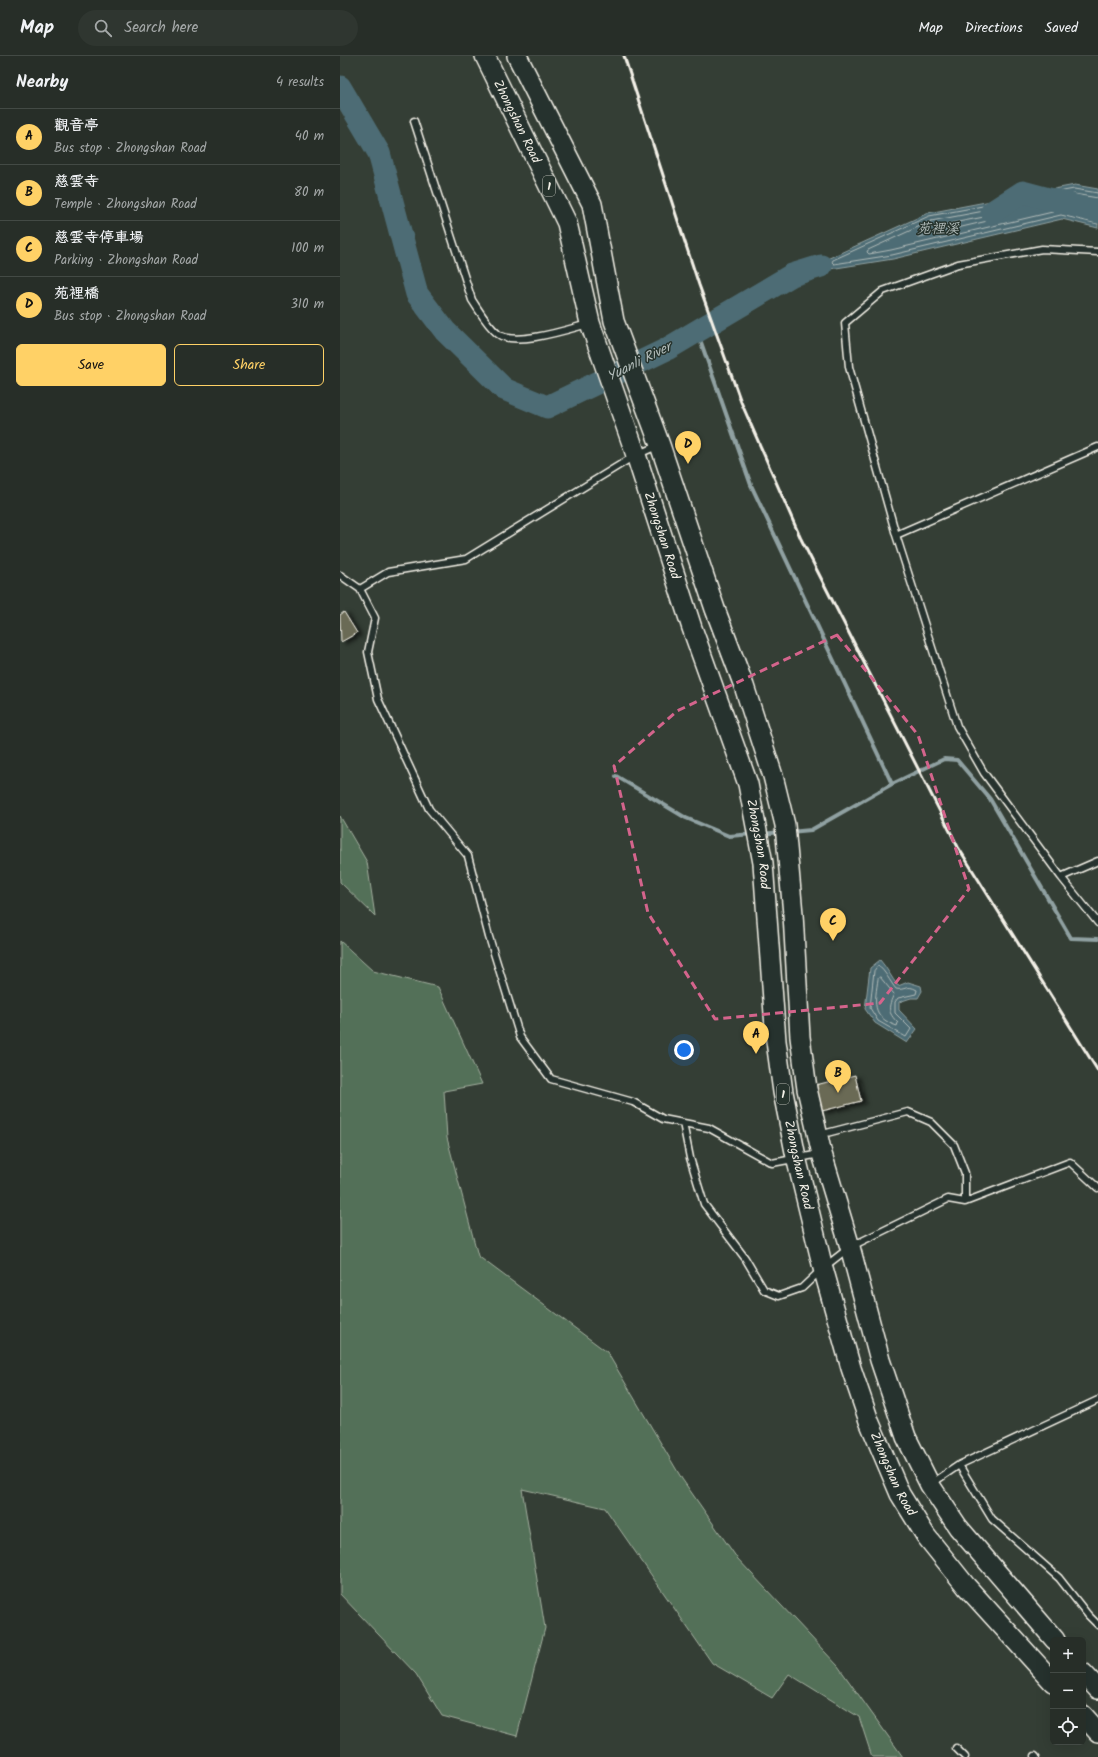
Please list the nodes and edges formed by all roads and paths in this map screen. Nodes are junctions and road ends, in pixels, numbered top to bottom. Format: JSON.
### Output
{"nodes":[{"id":1,"x":485,"y":56,"type":"edge"},
{"id":2,"x":517,"y":56,"type":"edge"},
{"id":3,"x":414,"y":121,"type":"dead end"},
{"id":4,"x":1098,"y":252,"type":"edge"},
{"id":5,"x":590,"y":324,"type":"junction"},
{"id":6,"x":660,"y":444,"type":"junction"},
{"id":7,"x":1098,"y":447,"type":"edge"},
{"id":8,"x":636,"y":455,"type":"junction"},
{"id":9,"x":896,"y":535,"type":"junction"},
{"id":10,"x":340,"y":575,"type":"edge"},
{"id":11,"x":360,"y":589,"type":"junction"},
{"id":12,"x":1098,"y":861,"type":"edge"},
{"id":13,"x":1061,"y":877,"type":"junction"},
{"id":14,"x":1098,"y":923,"type":"edge"},
{"id":15,"x":800,"y":1037,"type":"junction"},
{"id":16,"x":776,"y":1041,"type":"junction"},
{"id":17,"x":683,"y":1123,"type":"junction"},
{"id":18,"x":818,"y":1136,"type":"junction"},
{"id":19,"x":822,"y":1154,"type":"junction"},
{"id":20,"x":796,"y":1158,"type":"junction"},
{"id":21,"x":1098,"y":1188,"type":"edge"},
{"id":22,"x":965,"y":1202,"type":"junction"},
{"id":23,"x":850,"y":1247,"type":"junction"},
{"id":24,"x":823,"y":1268,"type":"junction"},
{"id":25,"x":1098,"y":1400,"type":"edge"},
{"id":26,"x":959,"y":1465,"type":"junction"},
{"id":27,"x":930,"y":1485,"type":"junction"},
{"id":28,"x":1098,"y":1625,"type":"edge"},
{"id":29,"x":1052,"y":1637,"type":"edge"},
{"id":30,"x":1086,"y":1676,"type":"edge"},
{"id":31,"x":1050,"y":1679,"type":"edge"},
{"id":32,"x":1098,"y":1689,"type":"edge"},
{"id":33,"x":1086,"y":1718,"type":"edge"},
{"id":34,"x":1098,"y":1732,"type":"edge"},
{"id":35,"x":956,"y":1748,"type":"dead end"},
{"id":36,"x":965,"y":1757,"type":"edge"}],
"edges":[{"from":1,"to":5,"type":"main road","name":"Zhongshan Road","number":"1"},
{"from":2,"to":6,"type":"main road","number":"1"},
{"from":3,"to":5,"type":"lane"},
{"from":4,"to":9,"type":"lane"},
{"from":5,"to":8,"type":"main road","number":"1"},
{"from":6,"to":8,"type":"lane"},
{"from":6,"to":15,"type":"main road","name":"Zhongshan Road","number":"1"},
{"from":7,"to":9,"type":"lane"},
{"from":8,"to":11,"type":"lane"},
{"from":8,"to":16,"type":"main road","name":"Zhongshan Road","number":"1"},
{"from":9,"to":13,"type":"lane"},
{"from":10,"to":11,"type":"lane"},
{"from":11,"to":17,"type":"lane"},
{"from":12,"to":13,"type":"lane"},
{"from":13,"to":14,"type":"lane"},
{"from":15,"to":16,"type":"main road"},
{"from":15,"to":18,"type":"main road","name":"Zhongshan Road","number":"1"},
{"from":16,"to":20,"type":"main road","name":"Zhongshan Road","number":"1"},
{"from":17,"to":20,"type":"lane"},
{"from":17,"to":24,"type":"lane"},
{"from":18,"to":19,"type":"main road","name":"Zhongshan Road","number":"1"},
{"from":18,"to":22,"type":"lane"},
{"from":19,"to":20,"type":"lane"},
{"from":19,"to":23,"type":"main road","name":"Zhongshan Road","number":"1"},
{"from":20,"to":24,"type":"main road","name":"Zhongshan Road","number":"1"},
{"from":21,"to":22,"type":"lane"},
{"from":22,"to":23,"type":"lane"},
{"from":23,"to":24,"type":"lane"},
{"from":23,"to":27,"type":"main road","name":"Zhongshan Road","number":"1"},
{"from":24,"to":31,"type":"main road","name":"Zhongshan Road","number":"1"},
{"from":25,"to":26,"type":"lane"},
{"from":26,"to":27,"type":"lane"},
{"from":26,"to":28,"type":"lane"},
{"from":27,"to":29,"type":"main road","name":"Zhongshan Road","number":"1"},
{"from":30,"to":32,"type":"main road"},
{"from":33,"to":34,"type":"main road"},
{"from":35,"to":36,"type":"lane"}]}
